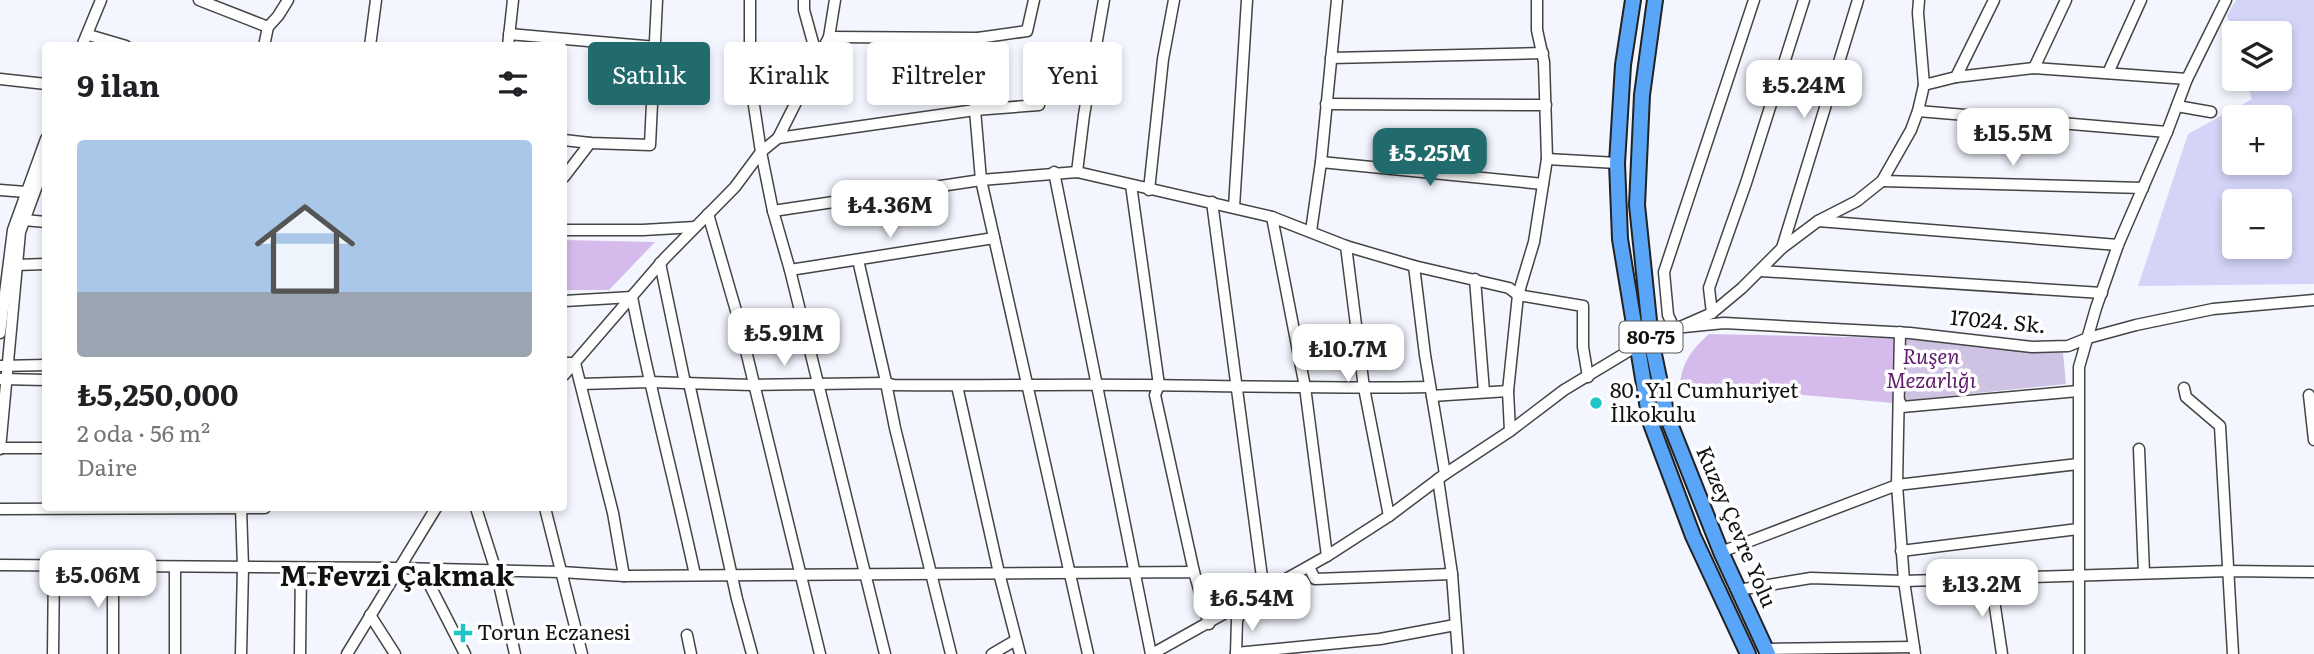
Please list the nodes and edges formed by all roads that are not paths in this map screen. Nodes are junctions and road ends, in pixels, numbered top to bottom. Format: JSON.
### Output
{"nodes":[{"id":1,"x":101,"y":0,"type":"edge"},
{"id":2,"x":107,"y":0,"type":"edge"},
{"id":3,"x":199,"y":0,"type":"edge"},
{"id":4,"x":288,"y":0,"type":"edge"},
{"id":5,"x":376,"y":0,"type":"edge"},
{"id":6,"x":513,"y":0,"type":"edge"},
{"id":7,"x":657,"y":0,"type":"edge"},
{"id":8,"x":750,"y":0,"type":"edge"},
{"id":9,"x":804,"y":0,"type":"edge"},
{"id":10,"x":835,"y":0,"type":"edge"},
{"id":11,"x":1034,"y":0,"type":"edge"},
{"id":12,"x":1104,"y":0,"type":"edge"},
{"id":13,"x":1174,"y":0,"type":"edge"},
{"id":14,"x":1247,"y":0,"type":"edge"},
{"id":15,"x":1337,"y":0,"type":"edge"},
{"id":16,"x":1537,"y":0,"type":"edge"},
{"id":17,"x":1633,"y":0,"type":"edge"},
{"id":18,"x":1656,"y":0,"type":"edge"},
{"id":19,"x":1754,"y":0,"type":"edge"},
{"id":20,"x":1804,"y":0,"type":"edge"},
{"id":21,"x":1858,"y":0,"type":"edge"},
{"id":22,"x":1919,"y":0,"type":"edge"},
{"id":23,"x":1994,"y":0,"type":"edge"},
{"id":24,"x":2066,"y":0,"type":"edge"},
{"id":25,"x":2141,"y":0,"type":"edge"},
{"id":26,"x":2226,"y":0,"type":"edge"},
{"id":27,"x":268,"y":27,"type":"junction"},
{"id":28,"x":509,"y":34,"type":"junction"},
{"id":29,"x":829,"y":37,"type":"junction"},
{"id":30,"x":978,"y":38,"type":"junction"},
{"id":31,"x":91,"y":41,"type":"edge"},
{"id":32,"x":84,"y":42,"type":"edge"},
{"id":33,"x":265,"y":42,"type":"edge"},
{"id":34,"x":371,"y":42,"type":"edge"},
{"id":35,"x":508,"y":42,"type":"edge"},
{"id":36,"x":599,"y":42,"type":"edge"},
{"id":37,"x":656,"y":42,"type":"edge"},
{"id":38,"x":813,"y":42,"type":"edge"},
{"id":39,"x":826,"y":42,"type":"edge"},
{"id":40,"x":1543,"y":54,"type":"junction"},
{"id":41,"x":1331,"y":58,"type":"junction"},
{"id":42,"x":2034,"y":68,"type":"junction"},
{"id":43,"x":2108,"y":73,"type":"junction"},
{"id":44,"x":1956,"y":76,"type":"junction"},
{"id":45,"x":0,"y":79,"type":"edge"},
{"id":46,"x":2186,"y":79,"type":"junction"},
{"id":47,"x":42,"y":84,"type":"edge"},
{"id":48,"x":1924,"y":85,"type":"junction"},
{"id":49,"x":1326,"y":104,"type":"junction"},
{"id":50,"x":652,"y":105,"type":"edge"},
{"id":51,"x":794,"y":105,"type":"edge"},
{"id":52,"x":1028,"y":105,"type":"edge"},
{"id":53,"x":1546,"y":105,"type":"junction"},
{"id":54,"x":2177,"y":106,"type":"junction"},
{"id":55,"x":975,"y":110,"type":"junction"},
{"id":56,"x":1918,"y":111,"type":"junction"},
{"id":57,"x":2211,"y":113,"type":"dead end"},
{"id":58,"x":2167,"y":132,"type":"junction"},
{"id":59,"x":778,"y":138,"type":"junction"},
{"id":60,"x":567,"y":140,"type":"edge"},
{"id":61,"x":590,"y":143,"type":"junction"},
{"id":62,"x":42,"y":150,"type":"edge"},
{"id":63,"x":761,"y":152,"type":"junction"},
{"id":64,"x":1547,"y":159,"type":"junction"},
{"id":65,"x":1321,"y":162,"type":"junction"},
{"id":66,"x":1617,"y":163,"type":"junction"},
{"id":67,"x":1054,"y":172,"type":"junction"},
{"id":68,"x":1077,"y":172,"type":"junction"},
{"id":69,"x":42,"y":173,"type":"edge"},
{"id":70,"x":567,"y":173,"type":"edge"},
{"id":71,"x":981,"y":180,"type":"junction"},
{"id":72,"x":1882,"y":181,"type":"junction"},
{"id":73,"x":1131,"y":184,"type":"junction"},
{"id":74,"x":1543,"y":184,"type":"junction"},
{"id":75,"x":2143,"y":188,"type":"junction"},
{"id":76,"x":0,"y":190,"type":"edge"},
{"id":77,"x":1149,"y":190,"type":"junction"},
{"id":78,"x":26,"y":192,"type":"junction"},
{"id":79,"x":1212,"y":202,"type":"junction"},
{"id":80,"x":1234,"y":207,"type":"junction"},
{"id":81,"x":773,"y":211,"type":"junction"},
{"id":82,"x":708,"y":214,"type":"junction"},
{"id":83,"x":1272,"y":217,"type":"junction"},
{"id":84,"x":24,"y":220,"type":"junction"},
{"id":85,"x":1818,"y":221,"type":"junction"},
{"id":86,"x":42,"y":222,"type":"edge"},
{"id":87,"x":695,"y":228,"type":"junction"},
{"id":88,"x":567,"y":230,"type":"edge"},
{"id":89,"x":1311,"y":231,"type":"junction"},
{"id":90,"x":994,"y":238,"type":"junction"},
{"id":91,"x":1346,"y":246,"type":"junction"},
{"id":92,"x":2118,"y":246,"type":"junction"},
{"id":93,"x":1782,"y":248,"type":"junction"},
{"id":94,"x":8,"y":260,"type":"edge"},
{"id":95,"x":858,"y":260,"type":"junction"},
{"id":96,"x":660,"y":263,"type":"junction"},
{"id":97,"x":42,"y":264,"type":"edge"},
{"id":98,"x":1414,"y":266,"type":"junction"},
{"id":99,"x":790,"y":270,"type":"junction"},
{"id":100,"x":1761,"y":271,"type":"junction"},
{"id":101,"x":1475,"y":279,"type":"junction"},
{"id":102,"x":2102,"y":293,"type":"junction"},
{"id":103,"x":1518,"y":295,"type":"junction"},
{"id":104,"x":632,"y":297,"type":"junction"},
{"id":105,"x":2314,"y":300,"type":"edge"},
{"id":106,"x":567,"y":301,"type":"edge"},
{"id":107,"x":1712,"y":313,"type":"junction"},
{"id":108,"x":1674,"y":328,"type":"junction"},
{"id":109,"x":1900,"y":332,"type":"junction"},
{"id":110,"x":0,"y":333,"type":"edge"},
{"id":111,"x":2088,"y":338,"type":"junction"},
{"id":112,"x":1651,"y":340,"type":"junction"},
{"id":113,"x":1637,"y":346,"type":"junction"},
{"id":114,"x":567,"y":363,"type":"edge"},
{"id":115,"x":575,"y":363,"type":"junction"},
{"id":116,"x":42,"y":365,"type":"edge"},
{"id":117,"x":4,"y":366,"type":"edge"},
{"id":118,"x":567,"y":372,"type":"edge"},
{"id":119,"x":1588,"y":377,"type":"junction"},
{"id":120,"x":3,"y":379,"type":"edge"},
{"id":121,"x":42,"y":380,"type":"edge"},
{"id":122,"x":649,"y":382,"type":"junction"},
{"id":123,"x":817,"y":382,"type":"junction"},
{"id":124,"x":687,"y":383,"type":"junction"},
{"id":125,"x":886,"y":383,"type":"junction"},
{"id":126,"x":581,"y":384,"type":"junction"},
{"id":127,"x":752,"y":384,"type":"junction"},
{"id":128,"x":1028,"y":384,"type":"junction"},
{"id":129,"x":1096,"y":385,"type":"junction"},
{"id":130,"x":1159,"y":385,"type":"junction"},
{"id":131,"x":957,"y":386,"type":"junction"},
{"id":132,"x":1236,"y":386,"type":"junction"},
{"id":133,"x":1305,"y":387,"type":"junction"},
{"id":134,"x":1364,"y":388,"type":"junction"},
{"id":135,"x":2184,"y":388,"type":"dead end"},
{"id":136,"x":1431,"y":391,"type":"junction"},
{"id":137,"x":1484,"y":391,"type":"junction"},
{"id":138,"x":1507,"y":391,"type":"junction"},
{"id":139,"x":2078,"y":391,"type":"junction"},
{"id":140,"x":2309,"y":395,"type":"dead end"},
{"id":141,"x":1900,"y":401,"type":"junction"},
{"id":142,"x":1510,"y":431,"type":"junction"},
{"id":143,"x":2314,"y":440,"type":"edge"},
{"id":144,"x":0,"y":448,"type":"edge"},
{"id":145,"x":42,"y":448,"type":"edge"},
{"id":146,"x":2139,"y":449,"type":"dead end"},
{"id":147,"x":2078,"y":464,"type":"junction"},
{"id":148,"x":1442,"y":476,"type":"junction"},
{"id":149,"x":1897,"y":485,"type":"junction"},
{"id":150,"x":0,"y":509,"type":"edge"},
{"id":151,"x":42,"y":509,"type":"edge"},
{"id":152,"x":241,"y":511,"type":"edge"},
{"id":153,"x":434,"y":511,"type":"edge"},
{"id":154,"x":477,"y":511,"type":"edge"},
{"id":155,"x":546,"y":511,"type":"edge"},
{"id":156,"x":1389,"y":516,"type":"junction"},
{"id":157,"x":2078,"y":529,"type":"junction"},
{"id":158,"x":1901,"y":551,"type":"junction"},
{"id":159,"x":1721,"y":552,"type":"junction"},
{"id":160,"x":1327,"y":556,"type":"junction"},
{"id":161,"x":0,"y":565,"type":"edge"},
{"id":162,"x":54,"y":566,"type":"junction"},
{"id":163,"x":113,"y":566,"type":"junction"},
{"id":164,"x":175,"y":567,"type":"junction"},
{"id":165,"x":243,"y":567,"type":"junction"},
{"id":166,"x":1309,"y":567,"type":"junction"},
{"id":167,"x":301,"y":568,"type":"junction"},
{"id":168,"x":398,"y":568,"type":"junction"},
{"id":169,"x":422,"y":570,"type":"junction"},
{"id":170,"x":2229,"y":570,"type":"junction"},
{"id":171,"x":496,"y":571,"type":"junction"},
{"id":172,"x":561,"y":572,"type":"junction"},
{"id":173,"x":1194,"y":572,"type":"junction"},
{"id":174,"x":2314,"y":572,"type":"edge"},
{"id":175,"x":800,"y":573,"type":"junction"},
{"id":176,"x":932,"y":573,"type":"junction"},
{"id":177,"x":999,"y":573,"type":"junction"},
{"id":178,"x":1069,"y":573,"type":"junction"},
{"id":179,"x":1135,"y":573,"type":"junction"},
{"id":180,"x":2144,"y":573,"type":"junction"},
{"id":181,"x":732,"y":574,"type":"junction"},
{"id":182,"x":866,"y":574,"type":"junction"},
{"id":183,"x":1452,"y":574,"type":"junction"},
{"id":184,"x":695,"y":575,"type":"junction"},
{"id":185,"x":624,"y":576,"type":"junction"},
{"id":186,"x":2078,"y":577,"type":"junction"},
{"id":187,"x":1991,"y":580,"type":"junction"},
{"id":188,"x":1904,"y":582,"type":"junction"},
{"id":189,"x":1738,"y":590,"type":"junction"},
{"id":190,"x":1264,"y":593,"type":"junction"},
{"id":191,"x":1245,"y":604,"type":"junction"},
{"id":192,"x":370,"y":614,"type":"junction"},
{"id":193,"x":1209,"y":624,"type":"junction"},
{"id":194,"x":1455,"y":625,"type":"junction"},
{"id":195,"x":687,"y":635,"type":"dead end"},
{"id":196,"x":1016,"y":640,"type":"junction"},
{"id":197,"x":1914,"y":650,"type":"edge"},
{"id":198,"x":1767,"y":651,"type":"edge"},
{"id":199,"x":53,"y":654,"type":"edge"},
{"id":200,"x":113,"y":654,"type":"edge"},
{"id":201,"x":175,"y":654,"type":"edge"},
{"id":202,"x":241,"y":654,"type":"edge"},
{"id":203,"x":300,"y":654,"type":"edge"},
{"id":204,"x":347,"y":654,"type":"edge"},
{"id":205,"x":395,"y":654,"type":"edge"},
{"id":206,"x":465,"y":654,"type":"edge"},
{"id":207,"x":515,"y":654,"type":"edge"},
{"id":208,"x":582,"y":654,"type":"edge"},
{"id":209,"x":691,"y":654,"type":"edge"},
{"id":210,"x":752,"y":654,"type":"edge"},
{"id":211,"x":820,"y":654,"type":"edge"},
{"id":212,"x":885,"y":654,"type":"edge"},
{"id":213,"x":951,"y":654,"type":"edge"},
{"id":214,"x":992,"y":654,"type":"edge"},
{"id":215,"x":1020,"y":654,"type":"edge"},
{"id":216,"x":1088,"y":654,"type":"edge"},
{"id":217,"x":1151,"y":654,"type":"edge"},
{"id":218,"x":1236,"y":654,"type":"edge"},
{"id":219,"x":1458,"y":654,"type":"edge"},
{"id":220,"x":1748,"y":654,"type":"edge"},
{"id":221,"x":2002,"y":654,"type":"edge"},
{"id":222,"x":2079,"y":654,"type":"edge"},
{"id":223,"x":2233,"y":654,"type":"edge"}],
"edges":[{"from":1,"to":32,"type":"street"},
{"from":2,"to":31,"type":"street"},
{"from":3,"to":27,"type":"street"},
{"from":4,"to":27,"type":"street"},
{"from":5,"to":34,"type":"street"},
{"from":6,"to":28,"type":"street"},
{"from":7,"to":37,"type":"street"},
{"from":8,"to":63,"type":"street"},
{"from":9,"to":38,"type":"street"},
{"from":10,"to":29,"type":"street"},
{"from":11,"to":30,"type":"street"},
{"from":12,"to":68,"type":"street"},
{"from":13,"to":77,"type":"street"},
{"from":14,"to":80,"type":"street"},
{"from":15,"to":41,"type":"street"},
{"from":16,"to":40,"type":"street"},
{"from":17,"to":66,"type":"highway","name":"Kuzey Çevre Yolu","number":"80-75"},
{"from":18,"to":112,"type":"highway","name":"Kuzey Çevre Yolu","number":"80-75"},
{"from":19,"to":108,"type":"street"},
{"from":20,"to":107,"type":"street"},
{"from":21,"to":93,"type":"street"},
{"from":22,"to":48,"type":"street"},
{"from":23,"to":44,"type":"street"},
{"from":24,"to":42,"type":"street"},
{"from":25,"to":43,"type":"street"},
{"from":26,"to":46,"type":"street"},
{"from":27,"to":33,"type":"street"},
{"from":28,"to":35,"type":"street"},
{"from":28,"to":36,"type":"street"},
{"from":29,"to":30,"type":"street"},
{"from":29,"to":39,"type":"street"},
{"from":30,"to":55,"type":"street"},
{"from":40,"to":41,"type":"street"},
{"from":40,"to":53,"type":"street"},
{"from":41,"to":49,"type":"street"},
{"from":42,"to":43,"type":"street"},
{"from":42,"to":44,"type":"street"},
{"from":43,"to":46,"type":"street"},
{"from":44,"to":48,"type":"street"},
{"from":45,"to":47,"type":"street"},
{"from":46,"to":54,"type":"street"},
{"from":48,"to":56,"type":"street"},
{"from":49,"to":53,"type":"street"},
{"from":49,"to":65,"type":"street"},
{"from":50,"to":61,"type":"street"},
{"from":51,"to":59,"type":"street"},
{"from":52,"to":55,"type":"street"},
{"from":53,"to":64,"type":"street"},
{"from":54,"to":57,"type":"street"},
{"from":54,"to":58,"type":"street"},
{"from":55,"to":59,"type":"street"},
{"from":55,"to":71,"type":"street"},
{"from":56,"to":58,"type":"street"},
{"from":56,"to":72,"type":"street"},
{"from":58,"to":75,"type":"street"},
{"from":59,"to":63,"type":"street"},
{"from":60,"to":61,"type":"street"},
{"from":61,"to":70,"type":"street"},
{"from":62,"to":78,"type":"street"},
{"from":63,"to":81,"type":"street"},
{"from":63,"to":82,"type":"street"},
{"from":64,"to":66,"type":"street"},
{"from":64,"to":74,"type":"street"},
{"from":65,"to":74,"type":"street"},
{"from":65,"to":89,"type":"street"},
{"from":66,"to":113,"type":"highway","name":"Kuzey Çevre Yolu","number":"80-75"},
{"from":67,"to":68,"type":"street"},
{"from":67,"to":71,"type":"street"},
{"from":67,"to":129,"type":"street"},
{"from":68,"to":73,"type":"street"},
{"from":69,"to":84,"type":"street"},
{"from":71,"to":81,"type":"street"},
{"from":71,"to":90,"type":"street"},
{"from":72,"to":75,"type":"street"},
{"from":72,"to":85,"type":"street"},
{"from":73,"to":77,"type":"street"},
{"from":73,"to":130,"type":"street"},
{"from":74,"to":103,"type":"street"},
{"from":75,"to":92,"type":"street"},
{"from":76,"to":78,"type":"street"},
{"from":77,"to":79,"type":"street"},
{"from":78,"to":94,"type":"street"},
{"from":79,"to":80,"type":"street"},
{"from":79,"to":132,"type":"street"},
{"from":80,"to":83,"type":"street"},
{"from":81,"to":99,"type":"street"},
{"from":82,"to":87,"type":"street"},
{"from":82,"to":127,"type":"street"},
{"from":83,"to":89,"type":"street"},
{"from":83,"to":133,"type":"street"},
{"from":84,"to":86,"type":"street"},
{"from":84,"to":94,"type":"street"},
{"from":85,"to":92,"type":"street"},
{"from":85,"to":93,"type":"street"},
{"from":87,"to":88,"type":"street"},
{"from":87,"to":96,"type":"street"},
{"from":89,"to":91,"type":"street"},
{"from":90,"to":95,"type":"street"},
{"from":90,"to":128,"type":"street"},
{"from":91,"to":98,"type":"street"},
{"from":91,"to":134,"type":"street"},
{"from":92,"to":102,"type":"street"},
{"from":93,"to":100,"type":"street"},
{"from":94,"to":97,"type":"street"},
{"from":94,"to":110,"type":"street"},
{"from":94,"to":117,"type":"street"},
{"from":95,"to":99,"type":"street"},
{"from":95,"to":125,"type":"street"},
{"from":96,"to":104,"type":"street"},
{"from":96,"to":124,"type":"street"},
{"from":98,"to":101,"type":"street"},
{"from":98,"to":136,"type":"street"},
{"from":99,"to":123,"type":"street"},
{"from":100,"to":102,"type":"street"},
{"from":100,"to":107,"type":"street"},
{"from":101,"to":103,"type":"street"},
{"from":101,"to":137,"type":"street"},
{"from":102,"to":111,"type":"street"},
{"from":103,"to":119,"type":"street"},
{"from":103,"to":138,"type":"street"},
{"from":104,"to":106,"type":"street"},
{"from":104,"to":115,"type":"street"},
{"from":104,"to":122,"type":"street"},
{"from":105,"to":111,"type":"street","name":"17024. Sk."},
{"from":107,"to":108,"type":"street"},
{"from":108,"to":109,"type":"street","name":"17024. Sk."},
{"from":108,"to":112,"type":"street"},
{"from":109,"to":111,"type":"street","name":"17024. Sk."},
{"from":109,"to":141,"type":"street"},
{"from":111,"to":139,"type":"street"},
{"from":112,"to":113,"type":"street"},
{"from":112,"to":159,"type":"highway","name":"Kuzey Çevre Yolu","number":"80-75"},
{"from":113,"to":119,"type":"street"},
{"from":113,"to":220,"type":"highway","name":"Kuzey Çevre Yolu","number":"80-75"},
{"from":114,"to":115,"type":"street"},
{"from":115,"to":118,"type":"street"},
{"from":115,"to":126,"type":"street"},
{"from":116,"to":117,"type":"street"},
{"from":117,"to":120,"type":"street"},
{"from":119,"to":142,"type":"street"},
{"from":120,"to":121,"type":"street"},
{"from":120,"to":144,"type":"street"},
{"from":122,"to":124,"type":"street"},
{"from":122,"to":126,"type":"street"},
{"from":122,"to":184,"type":"street"},
{"from":123,"to":125,"type":"street"},
{"from":123,"to":127,"type":"street"},
{"from":123,"to":182,"type":"street"},
{"from":124,"to":127,"type":"street"},
{"from":124,"to":181,"type":"street"},
{"from":125,"to":131,"type":"street"},
{"from":125,"to":176,"type":"street"},
{"from":126,"to":185,"type":"street"},
{"from":127,"to":175,"type":"street"},
{"from":128,"to":129,"type":"street"},
{"from":128,"to":131,"type":"street"},
{"from":128,"to":178,"type":"street"},
{"from":129,"to":130,"type":"street"},
{"from":129,"to":179,"type":"street"},
{"from":130,"to":132,"type":"street"},
{"from":130,"to":173,"type":"street"},
{"from":131,"to":177,"type":"street"},
{"from":132,"to":133,"type":"street"},
{"from":132,"to":190,"type":"street"},
{"from":133,"to":134,"type":"street"},
{"from":133,"to":160,"type":"street"},
{"from":134,"to":136,"type":"street"},
{"from":134,"to":156,"type":"street"},
{"from":135,"to":170,"type":"street"},
{"from":136,"to":137,"type":"street"},
{"from":136,"to":148,"type":"street"},
{"from":137,"to":138,"type":"street"},
{"from":138,"to":142,"type":"street"},
{"from":139,"to":141,"type":"street"},
{"from":139,"to":147,"type":"street"},
{"from":140,"to":143,"type":"street"},
{"from":141,"to":149,"type":"street"},
{"from":142,"to":148,"type":"street"},
{"from":144,"to":145,"type":"street"},
{"from":146,"to":180,"type":"street"},
{"from":147,"to":149,"type":"street"},
{"from":147,"to":157,"type":"street"},
{"from":148,"to":156,"type":"street"},
{"from":148,"to":183,"type":"street"},
{"from":149,"to":158,"type":"street"},
{"from":149,"to":159,"type":"street"},
{"from":150,"to":151,"type":"street"},
{"from":152,"to":165,"type":"street"},
{"from":153,"to":168,"type":"street"},
{"from":154,"to":171,"type":"street"},
{"from":155,"to":172,"type":"street"},
{"from":156,"to":160,"type":"street"},
{"from":157,"to":158,"type":"street"},
{"from":157,"to":186,"type":"street"},
{"from":158,"to":188,"type":"street"},
{"from":159,"to":189,"type":"highway","name":"Kuzey Çevre Yolu","number":"80-75"},
{"from":160,"to":166,"type":"street"},
{"from":161,"to":162,"type":"street"},
{"from":162,"to":163,"type":"street"},
{"from":162,"to":199,"type":"street"},
{"from":163,"to":164,"type":"street"},
{"from":163,"to":200,"type":"street"},
{"from":164,"to":165,"type":"street"},
{"from":164,"to":201,"type":"street"},
{"from":165,"to":167,"type":"street"},
{"from":165,"to":202,"type":"street"},
{"from":166,"to":183,"type":"street"},
{"from":166,"to":190,"type":"street"},
{"from":167,"to":168,"type":"street"},
{"from":167,"to":203,"type":"street"},
{"from":168,"to":169,"type":"street"},
{"from":168,"to":192,"type":"street"},
{"from":169,"to":171,"type":"street"},
{"from":169,"to":206,"type":"street"},
{"from":170,"to":174,"type":"street"},
{"from":170,"to":180,"type":"street"},
{"from":170,"to":223,"type":"street"},
{"from":171,"to":172,"type":"street"},
{"from":171,"to":207,"type":"street"},
{"from":172,"to":185,"type":"street"},
{"from":172,"to":208,"type":"street"},
{"from":173,"to":179,"type":"street"},
{"from":173,"to":193,"type":"street"},
{"from":175,"to":181,"type":"street"},
{"from":175,"to":182,"type":"street"},
{"from":175,"to":211,"type":"street"},
{"from":176,"to":177,"type":"street"},
{"from":176,"to":182,"type":"street"},
{"from":176,"to":213,"type":"street"},
{"from":177,"to":178,"type":"street"},
{"from":177,"to":196,"type":"street"},
{"from":178,"to":179,"type":"street"},
{"from":178,"to":216,"type":"street"},
{"from":179,"to":217,"type":"street"},
{"from":180,"to":186,"type":"street"},
{"from":181,"to":184,"type":"street"},
{"from":181,"to":210,"type":"street"},
{"from":182,"to":212,"type":"street"},
{"from":183,"to":194,"type":"street"},
{"from":184,"to":185,"type":"street"},
{"from":186,"to":187,"type":"street"},
{"from":186,"to":222,"type":"street"},
{"from":187,"to":188,"type":"street"},
{"from":187,"to":221,"type":"street"},
{"from":188,"to":189,"type":"street"},
{"from":188,"to":197,"type":"street"},
{"from":189,"to":198,"type":"highway","name":"Kuzey Çevre Yolu","number":"80-75"},
{"from":190,"to":191,"type":"street"},
{"from":191,"to":193,"type":"street"},
{"from":191,"to":218,"type":"street"},
{"from":192,"to":204,"type":"street"},
{"from":192,"to":205,"type":"street"},
{"from":193,"to":217,"type":"street"},
{"from":194,"to":218,"type":"street"},
{"from":194,"to":219,"type":"street"},
{"from":195,"to":209,"type":"street"},
{"from":196,"to":214,"type":"street"},
{"from":196,"to":215,"type":"street"},
{"from":197,"to":198,"type":"street"}]}
